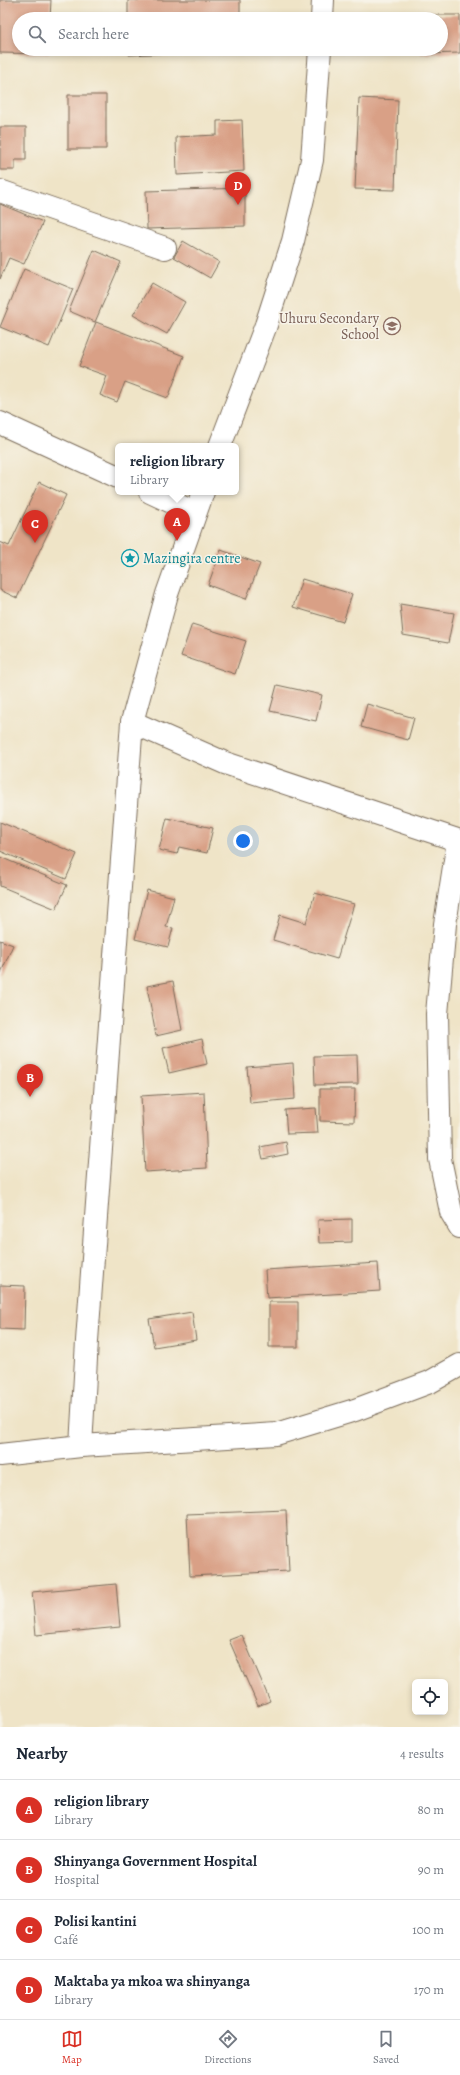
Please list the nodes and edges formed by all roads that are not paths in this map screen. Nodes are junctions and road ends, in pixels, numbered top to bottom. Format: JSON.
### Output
{"nodes":[{"id":1,"x":323,"y":0,"type":"edge"},
{"id":2,"x":322,"y":12,"type":"edge"},
{"id":3,"x":319,"y":56,"type":"edge"},
{"id":4,"x":0,"y":191,"type":"edge"},
{"id":5,"x":165,"y":248,"type":"dead end"},
{"id":6,"x":0,"y":423,"type":"edge"},
{"id":7,"x":221,"y":443,"type":"edge"},
{"id":8,"x":115,"y":476,"type":"edge"},
{"id":9,"x":156,"y":495,"type":"edge"},
{"id":10,"x":202,"y":495,"type":"edge"},
{"id":11,"x":195,"y":513,"type":"junction"},
{"id":12,"x":132,"y":722,"type":"junction"},
{"id":13,"x":459,"y":841,"type":"edge"},
{"id":14,"x":460,"y":1227,"type":"edge"},
{"id":15,"x":460,"y":1365,"type":"edge"},
{"id":16,"x":81,"y":1446,"type":"junction"},
{"id":17,"x":0,"y":1455,"type":"edge"}],
"edges":[{"from":1,"to":2,"type":"street"},
{"from":3,"to":7,"type":"street"},
{"from":4,"to":5,"type":"street"},
{"from":6,"to":8,"type":"street"},
{"from":9,"to":11,"type":"street"},
{"from":10,"to":11,"type":"street"},
{"from":11,"to":12,"type":"street"},
{"from":12,"to":13,"type":"street"},
{"from":12,"to":16,"type":"street"},
{"from":13,"to":14,"type":"street"},
{"from":15,"to":16,"type":"street"},
{"from":16,"to":17,"type":"street"}]}
